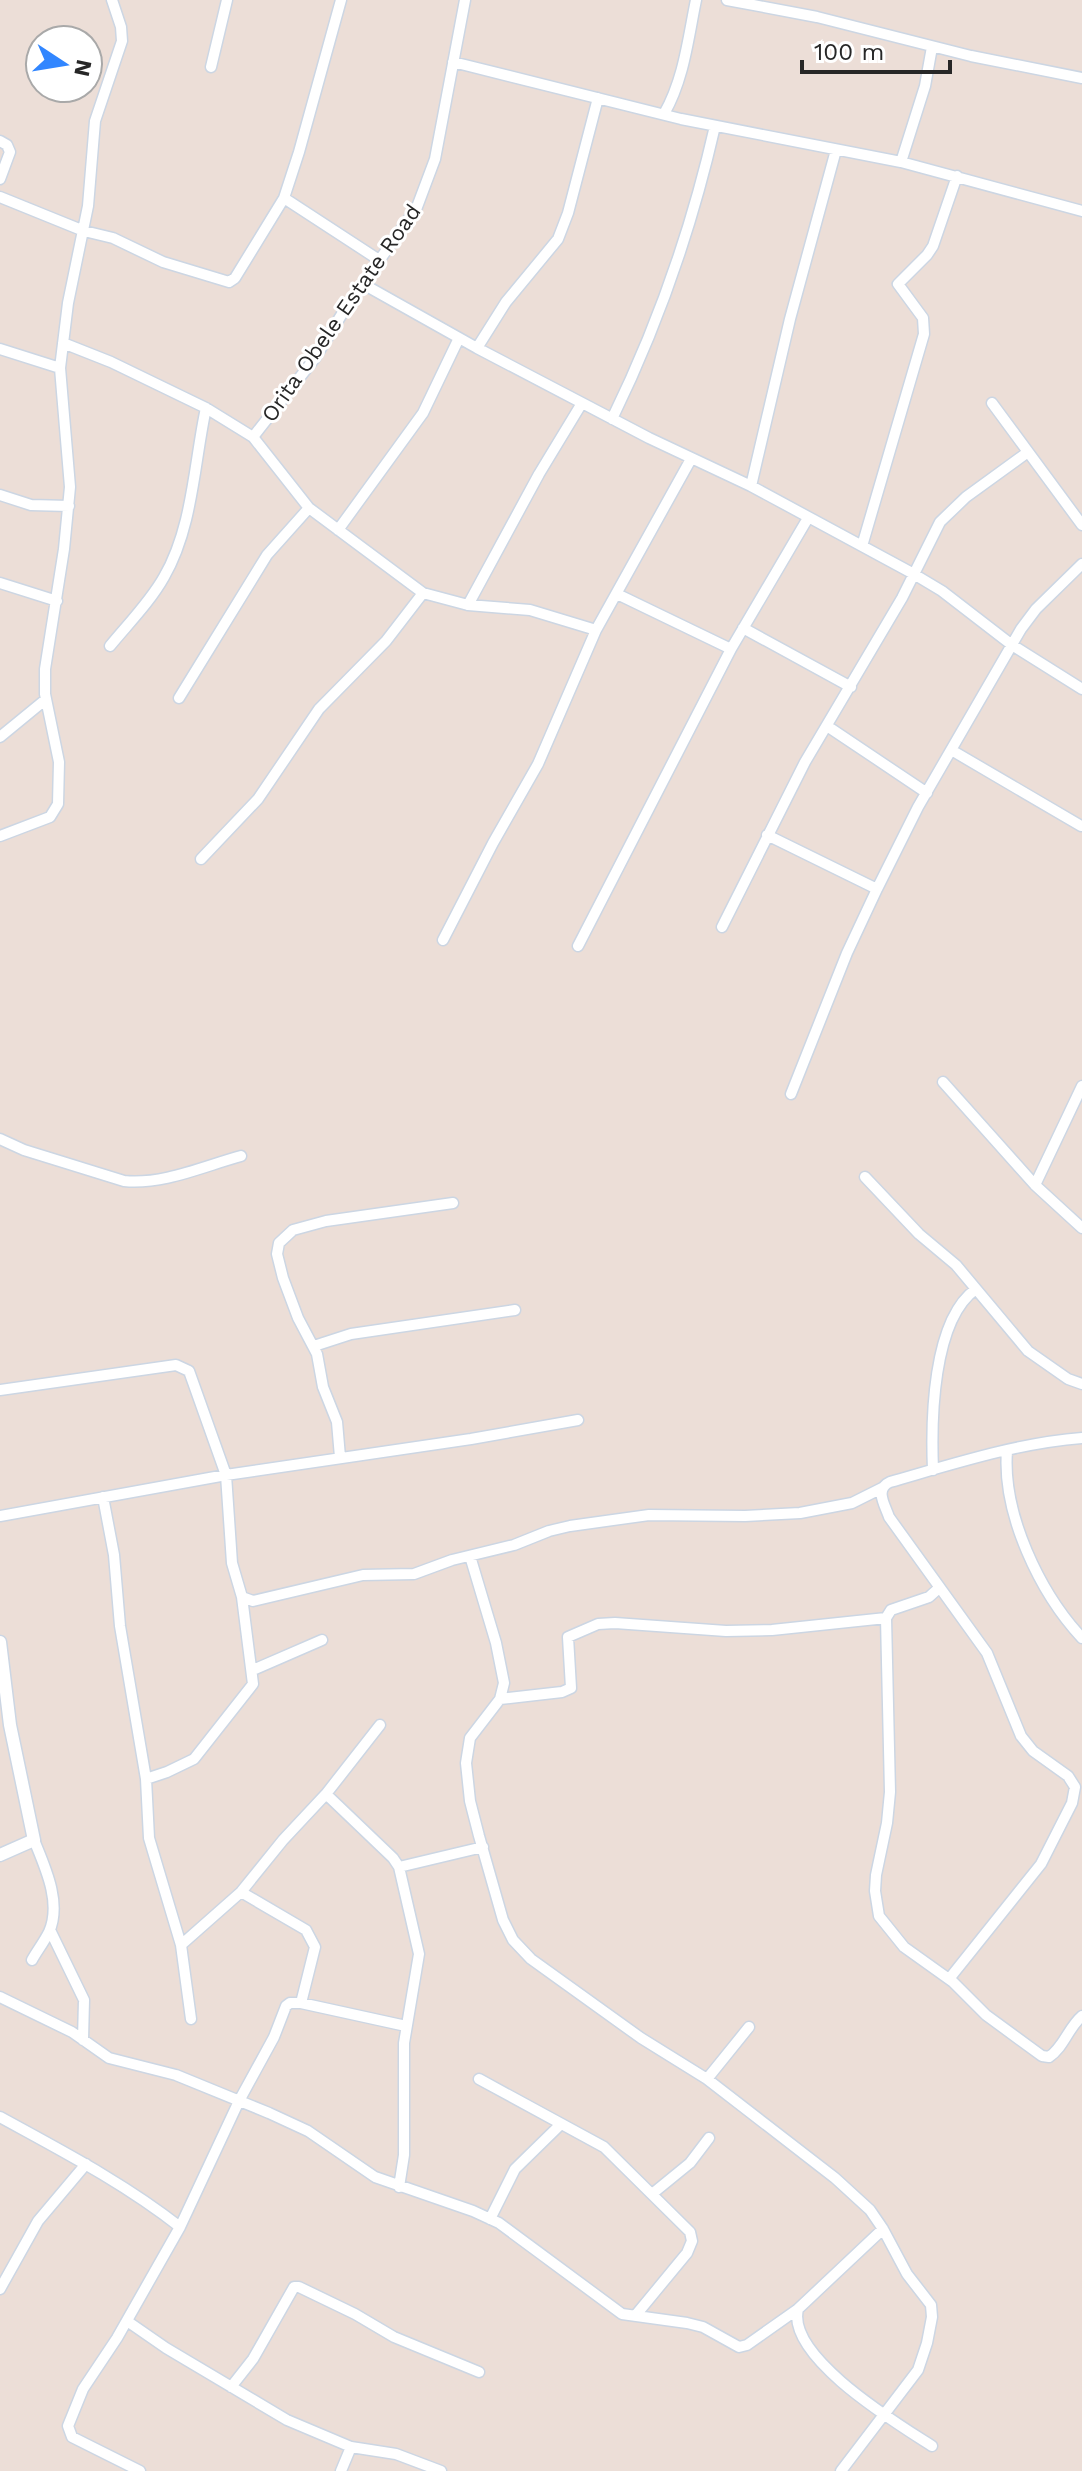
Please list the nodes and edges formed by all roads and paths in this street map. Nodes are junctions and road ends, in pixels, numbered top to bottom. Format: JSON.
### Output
{"nodes":[{"id":1,"x":112,"y":0,"type":"edge"},
{"id":2,"x":227,"y":0,"type":"edge"},
{"id":3,"x":341,"y":0,"type":"edge"},
{"id":4,"x":465,"y":0,"type":"edge"},
{"id":5,"x":696,"y":0,"type":"edge"},
{"id":6,"x":727,"y":0,"type":"edge"},
{"id":7,"x":756,"y":2,"type":"edge"},
{"id":8,"x":932,"y":47,"type":"junction"},
{"id":9,"x":453,"y":62,"type":"junction"},
{"id":10,"x":211,"y":67,"type":"dead end"},
{"id":11,"x":1082,"y":78,"type":"edge"},
{"id":12,"x":598,"y":98,"type":"junction"},
{"id":13,"x":664,"y":114,"type":"junction"},
{"id":14,"x":715,"y":126,"type":"junction"},
{"id":15,"x":0,"y":141,"type":"edge"},
{"id":16,"x":836,"y":150,"type":"junction"},
{"id":17,"x":901,"y":162,"type":"junction"},
{"id":18,"x":957,"y":176,"type":"junction"},
{"id":19,"x":0,"y":179,"type":"edge"},
{"id":20,"x":0,"y":197,"type":"edge"},
{"id":21,"x":284,"y":198,"type":"junction"},
{"id":22,"x":1082,"y":211,"type":"edge"},
{"id":23,"x":84,"y":231,"type":"junction"},
{"id":24,"x":379,"y":260,"type":"junction"},
{"id":25,"x":363,"y":284,"type":"junction"},
{"id":26,"x":459,"y":338,"type":"junction"},
{"id":27,"x":63,"y":343,"type":"junction"},
{"id":28,"x":477,"y":348,"type":"junction"},
{"id":29,"x":0,"y":349,"type":"edge"},
{"id":30,"x":60,"y":368,"type":"junction"},
{"id":31,"x":582,"y":403,"type":"junction"},
{"id":32,"x":992,"y":403,"type":"dead end"},
{"id":33,"x":206,"y":408,"type":"junction"},
{"id":34,"x":612,"y":419,"type":"junction"},
{"id":35,"x":253,"y":437,"type":"junction"},
{"id":36,"x":1028,"y":452,"type":"junction"},
{"id":37,"x":691,"y":459,"type":"junction"},
{"id":38,"x":751,"y":486,"type":"junction"},
{"id":39,"x":0,"y":495,"type":"edge"},
{"id":40,"x":69,"y":506,"type":"junction"},
{"id":41,"x":309,"y":508,"type":"junction"},
{"id":42,"x":808,"y":518,"type":"junction"},
{"id":43,"x":1082,"y":525,"type":"edge"},
{"id":44,"x":338,"y":530,"type":"junction"},
{"id":45,"x":862,"y":546,"type":"junction"},
{"id":46,"x":1082,"y":564,"type":"edge"},
{"id":47,"x":912,"y":573,"type":"junction"},
{"id":48,"x":0,"y":583,"type":"edge"},
{"id":49,"x":423,"y":593,"type":"junction"},
{"id":50,"x":617,"y":594,"type":"junction"},
{"id":51,"x":57,"y":601,"type":"junction"},
{"id":52,"x":468,"y":605,"type":"junction"},
{"id":53,"x":743,"y":628,"type":"junction"},
{"id":54,"x":596,"y":630,"type":"junction"},
{"id":55,"x":1012,"y":645,"type":"junction"},
{"id":56,"x":110,"y":646,"type":"dead end"},
{"id":57,"x":731,"y":649,"type":"junction"},
{"id":58,"x":851,"y":687,"type":"junction"},
{"id":59,"x":1082,"y":689,"type":"edge"},
{"id":60,"x":179,"y":698,"type":"dead end"},
{"id":61,"x":45,"y":700,"type":"junction"},
{"id":62,"x":827,"y":726,"type":"junction"},
{"id":63,"x":0,"y":737,"type":"edge"},
{"id":64,"x":953,"y":751,"type":"junction"},
{"id":65,"x":927,"y":793,"type":"junction"},
{"id":66,"x":1081,"y":826,"type":"edge"},
{"id":67,"x":767,"y":835,"type":"junction"},
{"id":68,"x":0,"y":836,"type":"edge"},
{"id":69,"x":201,"y":859,"type":"dead end"},
{"id":70,"x":877,"y":889,"type":"junction"},
{"id":71,"x":722,"y":927,"type":"dead end"},
{"id":72,"x":443,"y":940,"type":"dead end"},
{"id":73,"x":578,"y":946,"type":"dead end"},
{"id":74,"x":943,"y":1082,"type":"dead end"},
{"id":75,"x":1082,"y":1086,"type":"edge"},
{"id":76,"x":791,"y":1094,"type":"dead end"},
{"id":77,"x":0,"y":1139,"type":"edge"},
{"id":78,"x":241,"y":1156,"type":"dead end"},
{"id":79,"x":865,"y":1177,"type":"dead end"},
{"id":80,"x":1035,"y":1185,"type":"junction"},
{"id":81,"x":453,"y":1203,"type":"dead end"},
{"id":82,"x":1082,"y":1228,"type":"edge"},
{"id":83,"x":976,"y":1289,"type":"junction"},
{"id":84,"x":515,"y":1310,"type":"dead end"},
{"id":85,"x":314,"y":1346,"type":"junction"},
{"id":86,"x":1082,"y":1384,"type":"edge"},
{"id":87,"x":0,"y":1390,"type":"edge"},
{"id":88,"x":578,"y":1420,"type":"dead end"},
{"id":89,"x":1082,"y":1438,"type":"edge"},
{"id":90,"x":1007,"y":1451,"type":"junction"},
{"id":91,"x":340,"y":1457,"type":"junction"},
{"id":92,"x":933,"y":1470,"type":"junction"},
{"id":93,"x":226,"y":1475,"type":"junction"},
{"id":94,"x":882,"y":1488,"type":"junction"},
{"id":95,"x":103,"y":1497,"type":"junction"},
{"id":96,"x":0,"y":1516,"type":"edge"},
{"id":97,"x":470,"y":1556,"type":"junction"},
{"id":98,"x":939,"y":1588,"type":"junction"},
{"id":99,"x":242,"y":1597,"type":"junction"},
{"id":100,"x":886,"y":1618,"type":"junction"},
{"id":101,"x":1082,"y":1638,"type":"edge"},
{"id":102,"x":322,"y":1640,"type":"dead end"},
{"id":103,"x":0,"y":1642,"type":"edge"},
{"id":104,"x":253,"y":1670,"type":"junction"},
{"id":105,"x":500,"y":1699,"type":"junction"},
{"id":106,"x":380,"y":1725,"type":"dead end"},
{"id":107,"x":5,"y":1727,"type":"edge"},
{"id":108,"x":146,"y":1779,"type":"junction"},
{"id":109,"x":1079,"y":1788,"type":"edge"},
{"id":110,"x":326,"y":1794,"type":"junction"},
{"id":111,"x":34,"y":1840,"type":"junction"},
{"id":112,"x":483,"y":1847,"type":"junction"},
{"id":113,"x":0,"y":1855,"type":"edge"},
{"id":114,"x":399,"y":1867,"type":"junction"},
{"id":115,"x":241,"y":1892,"type":"junction"},
{"id":116,"x":50,"y":1930,"type":"junction"},
{"id":117,"x":181,"y":1945,"type":"junction"},
{"id":118,"x":32,"y":1960,"type":"dead end"},
{"id":119,"x":949,"y":1979,"type":"junction"},
{"id":120,"x":0,"y":1997,"type":"edge"},
{"id":121,"x":301,"y":2003,"type":"junction"},
{"id":122,"x":1082,"y":2016,"type":"edge"},
{"id":123,"x":191,"y":2019,"type":"dead end"},
{"id":124,"x":406,"y":2026,"type":"junction"},
{"id":125,"x":749,"y":2027,"type":"dead end"},
{"id":126,"x":83,"y":2040,"type":"junction"},
{"id":127,"x":479,"y":2079,"type":"dead end"},
{"id":128,"x":707,"y":2079,"type":"junction"},
{"id":129,"x":239,"y":2101,"type":"junction"},
{"id":130,"x":0,"y":2117,"type":"edge"},
{"id":131,"x":561,"y":2124,"type":"junction"},
{"id":132,"x":709,"y":2138,"type":"dead end"},
{"id":133,"x":86,"y":2164,"type":"junction"},
{"id":134,"x":399,"y":2187,"type":"junction"},
{"id":135,"x":652,"y":2194,"type":"junction"},
{"id":136,"x":490,"y":2219,"type":"junction"},
{"id":137,"x":180,"y":2227,"type":"junction"},
{"id":138,"x":883,"y":2229,"type":"junction"},
{"id":139,"x":4,"y":2272,"type":"edge"},
{"id":140,"x":0,"y":2289,"type":"edge"},
{"id":141,"x":798,"y":2309,"type":"junction"},
{"id":142,"x":635,"y":2316,"type":"junction"},
{"id":143,"x":127,"y":2321,"type":"junction"},
{"id":144,"x":479,"y":2372,"type":"dead end"},
{"id":145,"x":231,"y":2387,"type":"junction"},
{"id":146,"x":884,"y":2415,"type":"junction"},
{"id":147,"x":932,"y":2446,"type":"dead end"},
{"id":148,"x":351,"y":2447,"type":"junction"},
{"id":149,"x":140,"y":2471,"type":"edge"},
{"id":150,"x":341,"y":2471,"type":"edge"},
{"id":151,"x":441,"y":2471,"type":"edge"},
{"id":152,"x":841,"y":2471,"type":"edge"}],
"edges":[{"from":1,"to":23,"type":"street"},
{"from":2,"to":10,"type":"street"},
{"from":3,"to":21,"type":"street"},
{"from":4,"to":9,"type":"street","name":"Orita Obele Estate Road"},
{"from":5,"to":13,"type":"street"},
{"from":6,"to":7,"type":"street"},
{"from":7,"to":8,"type":"street"},
{"from":8,"to":11,"type":"street"},
{"from":8,"to":17,"type":"street"},
{"from":9,"to":12,"type":"street"},
{"from":9,"to":24,"type":"street","name":"Orita Obele Estate Road"},
{"from":12,"to":13,"type":"street"},
{"from":12,"to":28,"type":"street"},
{"from":13,"to":14,"type":"street"},
{"from":14,"to":16,"type":"street"},
{"from":14,"to":34,"type":"street"},
{"from":15,"to":19,"type":"street"},
{"from":16,"to":17,"type":"street"},
{"from":16,"to":38,"type":"street"},
{"from":17,"to":18,"type":"street"},
{"from":18,"to":22,"type":"street"},
{"from":18,"to":45,"type":"street"},
{"from":20,"to":23,"type":"street"},
{"from":21,"to":23,"type":"street"},
{"from":21,"to":24,"type":"street"},
{"from":23,"to":27,"type":"street"},
{"from":24,"to":25,"type":"street","name":"Orita Obele Estate Road"},
{"from":25,"to":26,"type":"street"},
{"from":25,"to":35,"type":"street","name":"Orita Obele Estate Road"},
{"from":26,"to":28,"type":"street"},
{"from":26,"to":44,"type":"street"},
{"from":27,"to":30,"type":"street"},
{"from":27,"to":33,"type":"street"},
{"from":28,"to":31,"type":"street"},
{"from":29,"to":30,"type":"street"},
{"from":30,"to":40,"type":"street"},
{"from":31,"to":34,"type":"street"},
{"from":31,"to":52,"type":"street"},
{"from":32,"to":36,"type":"street"},
{"from":33,"to":35,"type":"street"},
{"from":33,"to":56,"type":"street"},
{"from":34,"to":37,"type":"street"},
{"from":35,"to":41,"type":"street"},
{"from":36,"to":43,"type":"street"},
{"from":36,"to":47,"type":"street"},
{"from":37,"to":38,"type":"street"},
{"from":37,"to":50,"type":"street"},
{"from":38,"to":42,"type":"street"},
{"from":39,"to":40,"type":"street"},
{"from":40,"to":51,"type":"street"},
{"from":41,"to":44,"type":"street"},
{"from":41,"to":60,"type":"street"},
{"from":42,"to":45,"type":"street"},
{"from":42,"to":53,"type":"street"},
{"from":44,"to":49,"type":"street"},
{"from":45,"to":47,"type":"street"},
{"from":46,"to":55,"type":"street"},
{"from":47,"to":55,"type":"street"},
{"from":47,"to":58,"type":"street"},
{"from":48,"to":51,"type":"street"},
{"from":49,"to":52,"type":"street"},
{"from":49,"to":69,"type":"street"},
{"from":50,"to":54,"type":"street"},
{"from":50,"to":57,"type":"street"},
{"from":51,"to":61,"type":"street"},
{"from":52,"to":54,"type":"street"},
{"from":53,"to":57,"type":"street"},
{"from":53,"to":58,"type":"street"},
{"from":54,"to":72,"type":"street"},
{"from":55,"to":59,"type":"street"},
{"from":55,"to":64,"type":"street"},
{"from":57,"to":73,"type":"street"},
{"from":58,"to":62,"type":"street"},
{"from":61,"to":63,"type":"street"},
{"from":61,"to":68,"type":"street"},
{"from":62,"to":65,"type":"street"},
{"from":62,"to":67,"type":"street"},
{"from":64,"to":65,"type":"street"},
{"from":64,"to":66,"type":"street"},
{"from":65,"to":70,"type":"street"},
{"from":67,"to":70,"type":"street"},
{"from":67,"to":71,"type":"street"},
{"from":70,"to":76,"type":"street"},
{"from":74,"to":80,"type":"street"},
{"from":75,"to":80,"type":"street"},
{"from":77,"to":78,"type":"street"},
{"from":79,"to":83,"type":"street"},
{"from":80,"to":82,"type":"street"},
{"from":81,"to":85,"type":"street"},
{"from":83,"to":86,"type":"street"},
{"from":83,"to":92,"type":"street"},
{"from":84,"to":85,"type":"street"},
{"from":85,"to":91,"type":"street"},
{"from":87,"to":93,"type":"street"},
{"from":88,"to":91,"type":"street"},
{"from":89,"to":90,"type":"street"},
{"from":90,"to":92,"type":"street"},
{"from":90,"to":101,"type":"street"},
{"from":91,"to":93,"type":"street"},
{"from":92,"to":94,"type":"street"},
{"from":93,"to":95,"type":"street"},
{"from":93,"to":99,"type":"street"},
{"from":94,"to":97,"type":"street"},
{"from":94,"to":98,"type":"street"},
{"from":95,"to":96,"type":"street"},
{"from":95,"to":108,"type":"street"},
{"from":97,"to":99,"type":"street"},
{"from":97,"to":105,"type":"street"},
{"from":98,"to":100,"type":"street"},
{"from":98,"to":109,"type":"street"},
{"from":99,"to":104,"type":"street"},
{"from":100,"to":105,"type":"street"},
{"from":100,"to":119,"type":"street"},
{"from":102,"to":104,"type":"street"},
{"from":103,"to":107,"type":"street"},
{"from":104,"to":108,"type":"street"},
{"from":105,"to":112,"type":"street"},
{"from":106,"to":110,"type":"street"},
{"from":107,"to":111,"type":"street"},
{"from":108,"to":117,"type":"street"},
{"from":109,"to":119,"type":"street"},
{"from":110,"to":114,"type":"street"},
{"from":110,"to":115,"type":"street"},
{"from":111,"to":113,"type":"street"},
{"from":111,"to":116,"type":"street"},
{"from":112,"to":114,"type":"street"},
{"from":112,"to":128,"type":"street"},
{"from":114,"to":124,"type":"street"},
{"from":115,"to":117,"type":"street"},
{"from":115,"to":121,"type":"street"},
{"from":116,"to":118,"type":"street"},
{"from":116,"to":126,"type":"street"},
{"from":117,"to":123,"type":"street"},
{"from":119,"to":122,"type":"street"},
{"from":120,"to":126,"type":"street"},
{"from":121,"to":124,"type":"street"},
{"from":121,"to":129,"type":"street"},
{"from":124,"to":134,"type":"street"},
{"from":125,"to":128,"type":"street"},
{"from":126,"to":129,"type":"street"},
{"from":127,"to":131,"type":"street"},
{"from":128,"to":138,"type":"street"},
{"from":129,"to":134,"type":"street"},
{"from":129,"to":137,"type":"street"},
{"from":130,"to":133,"type":"street"},
{"from":131,"to":135,"type":"street"},
{"from":131,"to":136,"type":"street"},
{"from":132,"to":135,"type":"street"},
{"from":133,"to":137,"type":"street"},
{"from":133,"to":139,"type":"street"},
{"from":134,"to":136,"type":"street"},
{"from":135,"to":142,"type":"street"},
{"from":136,"to":142,"type":"street"},
{"from":137,"to":143,"type":"street"},
{"from":138,"to":141,"type":"street"},
{"from":138,"to":146,"type":"street"},
{"from":139,"to":140,"type":"street"},
{"from":141,"to":142,"type":"street"},
{"from":141,"to":146,"type":"street"},
{"from":143,"to":145,"type":"street"},
{"from":143,"to":149,"type":"street"},
{"from":144,"to":145,"type":"street"},
{"from":145,"to":148,"type":"street"},
{"from":146,"to":147,"type":"street"},
{"from":146,"to":152,"type":"street"},
{"from":148,"to":150,"type":"street"},
{"from":148,"to":151,"type":"street"}]}
